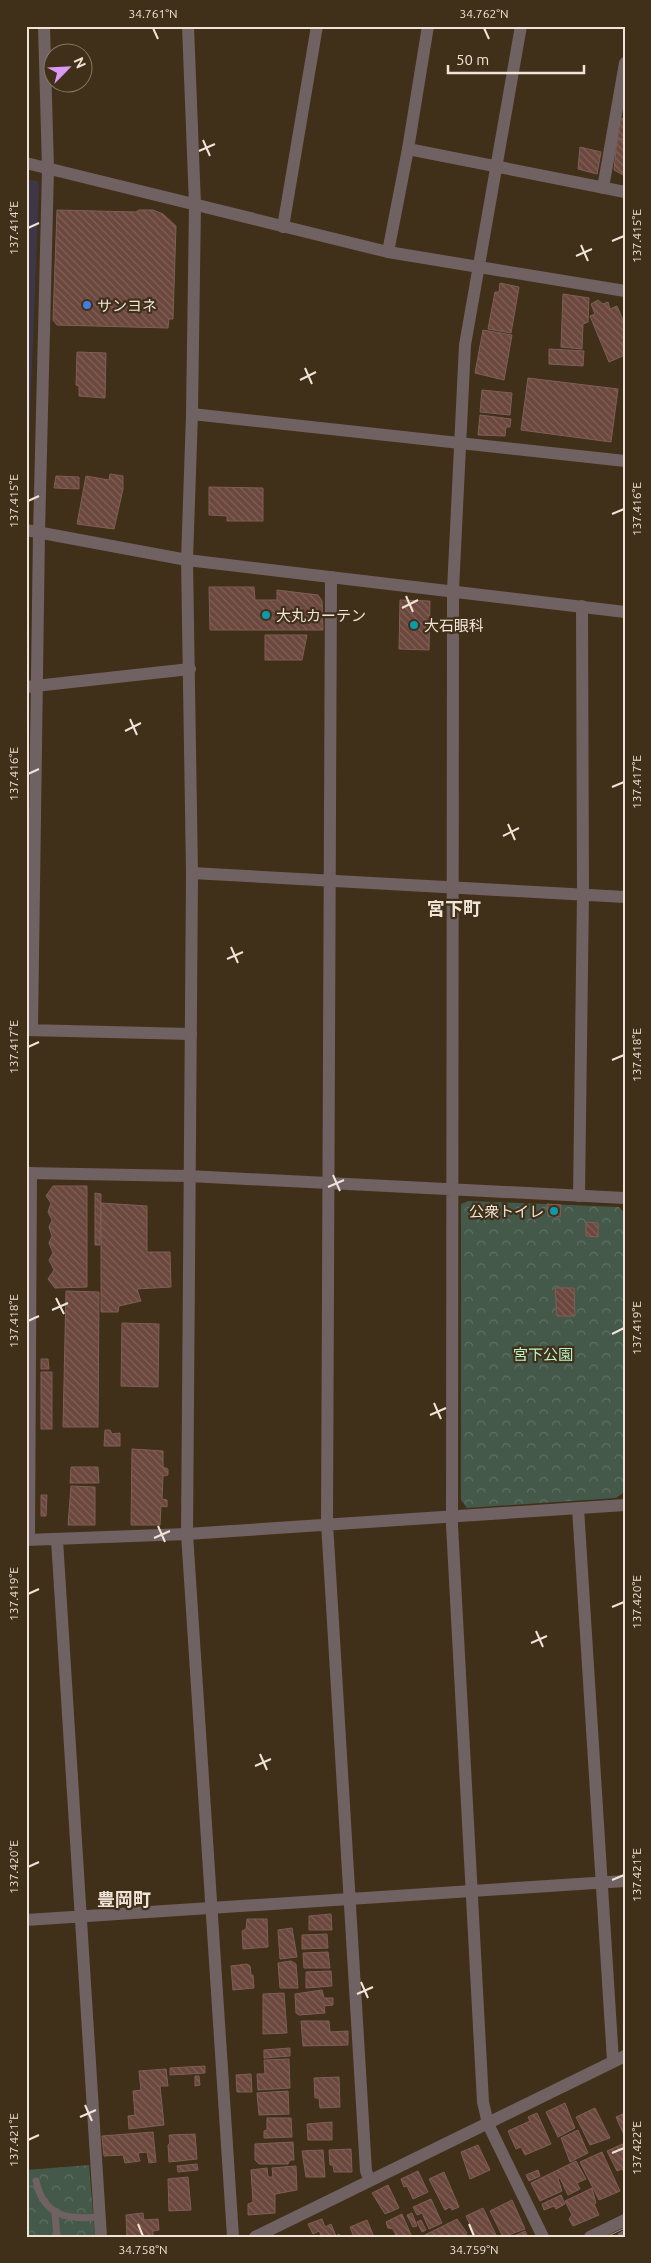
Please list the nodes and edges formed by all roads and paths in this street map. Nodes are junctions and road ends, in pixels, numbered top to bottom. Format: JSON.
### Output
{"nodes":[{"id":1,"x":44,"y":26,"type":"edge"},
{"id":2,"x":188,"y":26,"type":"edge"},
{"id":3,"x":317,"y":26,"type":"edge"},
{"id":4,"x":428,"y":26,"type":"edge"},
{"id":5,"x":521,"y":26,"type":"edge"},
{"id":6,"x":625,"y":63,"type":"edge"},
{"id":7,"x":408,"y":149,"type":"junction"},
{"id":8,"x":26,"y":163,"type":"edge"},
{"id":9,"x":498,"y":166,"type":"junction"},
{"id":10,"x":48,"y":169,"type":"junction"},
{"id":11,"x":603,"y":188,"type":"junction"},
{"id":12,"x":625,"y":192,"type":"edge"},
{"id":13,"x":195,"y":205,"type":"junction"},
{"id":14,"x":283,"y":227,"type":"junction"},
{"id":15,"x":388,"y":252,"type":"junction"},
{"id":16,"x":478,"y":268,"type":"junction"},
{"id":17,"x":625,"y":291,"type":"edge"},
{"id":18,"x":192,"y":414,"type":"junction"},
{"id":19,"x":458,"y":444,"type":"junction"},
{"id":20,"x":625,"y":461,"type":"edge"},
{"id":21,"x":33,"y":532,"type":"edge"},
{"id":22,"x":187,"y":560,"type":"junction"},
{"id":23,"x":331,"y":577,"type":"junction"},
{"id":24,"x":453,"y":590,"type":"junction"},
{"id":25,"x":582,"y":606,"type":"junction"},
{"id":26,"x":625,"y":612,"type":"edge"},
{"id":27,"x":190,"y":669,"type":"junction"},
{"id":28,"x":31,"y":686,"type":"edge"},
{"id":29,"x":30,"y":815,"type":"edge"},
{"id":30,"x":192,"y":874,"type":"junction"},
{"id":31,"x":330,"y":881,"type":"junction"},
{"id":32,"x":452,"y":887,"type":"junction"},
{"id":33,"x":583,"y":894,"type":"junction"},
{"id":34,"x":625,"y":897,"type":"edge"},
{"id":35,"x":29,"y":1030,"type":"edge"},
{"id":36,"x":190,"y":1034,"type":"junction"},
{"id":37,"x":29,"y":1173,"type":"edge"},
{"id":38,"x":188,"y":1176,"type":"junction"},
{"id":39,"x":329,"y":1184,"type":"junction"},
{"id":40,"x":451,"y":1190,"type":"junction"},
{"id":41,"x":579,"y":1196,"type":"junction"},
{"id":42,"x":625,"y":1198,"type":"edge"},
{"id":43,"x":625,"y":1504,"type":"edge"},
{"id":44,"x":578,"y":1508,"type":"junction"},
{"id":45,"x":452,"y":1517,"type":"junction"},
{"id":46,"x":327,"y":1523,"type":"junction"},
{"id":47,"x":187,"y":1534,"type":"junction"},
{"id":48,"x":28,"y":1540,"type":"edge"},
{"id":49,"x":57,"y":1540,"type":"junction"},
{"id":50,"x":625,"y":1881,"type":"edge"},
{"id":51,"x":602,"y":1883,"type":"junction"},
{"id":52,"x":473,"y":1892,"type":"junction"},
{"id":53,"x":349,"y":1900,"type":"junction"},
{"id":54,"x":210,"y":1909,"type":"junction"},
{"id":55,"x":81,"y":1916,"type":"junction"},
{"id":56,"x":26,"y":1920,"type":"edge"},
{"id":57,"x":625,"y":2056,"type":"edge"},
{"id":58,"x":613,"y":2061,"type":"junction"},
{"id":59,"x":488,"y":2124,"type":"junction"},
{"id":60,"x":36,"y":2181,"type":"dead end"},
{"id":61,"x":370,"y":2182,"type":"junction"},
{"id":62,"x":55,"y":2213,"type":"junction"},
{"id":63,"x":100,"y":2217,"type":"junction"},
{"id":64,"x":622,"y":2222,"type":"edge"},
{"id":65,"x":623,"y":2236,"type":"edge"},
{"id":66,"x":57,"y":2237,"type":"edge"},
{"id":67,"x":101,"y":2237,"type":"edge"},
{"id":68,"x":233,"y":2237,"type":"edge"},
{"id":69,"x":255,"y":2237,"type":"edge"},
{"id":70,"x":543,"y":2237,"type":"edge"},
{"id":71,"x":590,"y":2237,"type":"edge"}],
"edges":[{"from":1,"to":10,"type":"street"},
{"from":2,"to":13,"type":"street"},
{"from":3,"to":14,"type":"street"},
{"from":4,"to":7,"type":"street"},
{"from":5,"to":9,"type":"street"},
{"from":6,"to":11,"type":"street"},
{"from":7,"to":9,"type":"street"},
{"from":7,"to":15,"type":"street"},
{"from":8,"to":10,"type":"street"},
{"from":9,"to":11,"type":"street"},
{"from":9,"to":16,"type":"street"},
{"from":10,"to":13,"type":"street"},
{"from":10,"to":21,"type":"street"},
{"from":11,"to":12,"type":"street"},
{"from":13,"to":14,"type":"street"},
{"from":13,"to":18,"type":"street"},
{"from":14,"to":15,"type":"street"},
{"from":15,"to":16,"type":"street"},
{"from":16,"to":17,"type":"street"},
{"from":16,"to":19,"type":"street"},
{"from":18,"to":19,"type":"street"},
{"from":18,"to":22,"type":"street"},
{"from":19,"to":20,"type":"street"},
{"from":19,"to":24,"type":"street"},
{"from":21,"to":22,"type":"street"},
{"from":21,"to":28,"type":"street"},
{"from":22,"to":23,"type":"street"},
{"from":22,"to":27,"type":"street"},
{"from":23,"to":24,"type":"street"},
{"from":23,"to":31,"type":"street"},
{"from":24,"to":25,"type":"street"},
{"from":24,"to":32,"type":"street"},
{"from":25,"to":26,"type":"street"},
{"from":25,"to":33,"type":"street"},
{"from":27,"to":28,"type":"street"},
{"from":27,"to":30,"type":"street"},
{"from":28,"to":29,"type":"street"},
{"from":29,"to":35,"type":"street"},
{"from":30,"to":31,"type":"street"},
{"from":30,"to":36,"type":"street"},
{"from":31,"to":32,"type":"street"},
{"from":31,"to":39,"type":"street"},
{"from":32,"to":33,"type":"street"},
{"from":32,"to":40,"type":"street"},
{"from":33,"to":34,"type":"street"},
{"from":33,"to":41,"type":"street"},
{"from":35,"to":36,"type":"street"},
{"from":36,"to":38,"type":"street"},
{"from":37,"to":38,"type":"street"},
{"from":37,"to":48,"type":"street"},
{"from":38,"to":39,"type":"street"},
{"from":38,"to":47,"type":"street"},
{"from":39,"to":40,"type":"street"},
{"from":39,"to":46,"type":"street"},
{"from":40,"to":41,"type":"street"},
{"from":40,"to":45,"type":"street"},
{"from":41,"to":42,"type":"street"},
{"from":43,"to":44,"type":"street"},
{"from":44,"to":45,"type":"street"},
{"from":44,"to":51,"type":"street"},
{"from":45,"to":46,"type":"street"},
{"from":45,"to":52,"type":"street"},
{"from":46,"to":47,"type":"street"},
{"from":46,"to":53,"type":"street"},
{"from":47,"to":49,"type":"street"},
{"from":47,"to":54,"type":"street"},
{"from":48,"to":49,"type":"street"},
{"from":49,"to":55,"type":"street"},
{"from":50,"to":51,"type":"street"},
{"from":51,"to":52,"type":"street"},
{"from":51,"to":58,"type":"street"},
{"from":52,"to":53,"type":"street"},
{"from":52,"to":59,"type":"street"},
{"from":53,"to":54,"type":"street"},
{"from":53,"to":61,"type":"street"},
{"from":54,"to":55,"type":"street"},
{"from":54,"to":68,"type":"street"},
{"from":55,"to":56,"type":"street"},
{"from":55,"to":63,"type":"street"},
{"from":57,"to":58,"type":"street"},
{"from":58,"to":59,"type":"street"},
{"from":59,"to":61,"type":"street"},
{"from":59,"to":70,"type":"street"},
{"from":60,"to":62,"type":"lane"},
{"from":61,"to":69,"type":"street"},
{"from":62,"to":63,"type":"lane"},
{"from":62,"to":66,"type":"lane"},
{"from":63,"to":67,"type":"street"},
{"from":64,"to":65,"type":"street"},
{"from":64,"to":71,"type":"street"}]}
